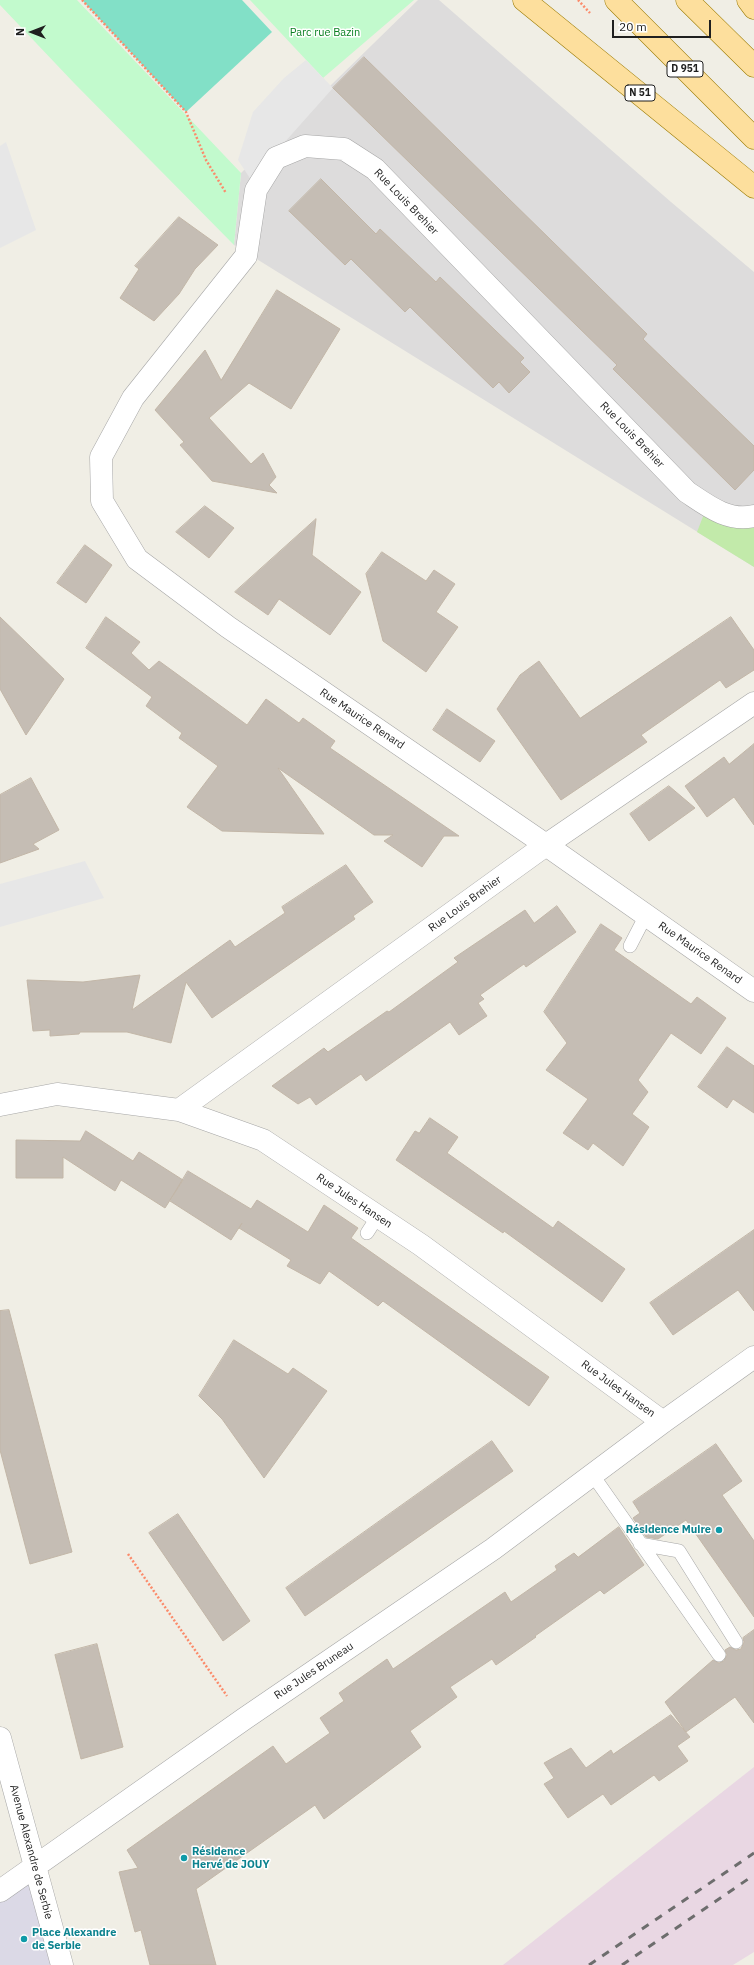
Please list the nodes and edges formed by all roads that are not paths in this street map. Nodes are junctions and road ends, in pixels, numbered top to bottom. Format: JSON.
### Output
{"nodes":[{"id":1,"x":524,"y":0,"type":"edge"},
{"id":2,"x":616,"y":0,"type":"edge"},
{"id":3,"x":687,"y":0,"type":"edge"},
{"id":4,"x":748,"y":0,"type":"edge"},
{"id":5,"x":754,"y":8,"type":"edge"},
{"id":6,"x":754,"y":66,"type":"edge"},
{"id":7,"x":754,"y":138,"type":"edge"},
{"id":8,"x":754,"y":187,"type":"edge"},
{"id":9,"x":102,"y":501,"type":"joint"},
{"id":10,"x":754,"y":516,"type":"edge"},
{"id":11,"x":754,"y":703,"type":"edge"},
{"id":12,"x":546,"y":845,"type":"junction"},
{"id":13,"x":646,"y":915,"type":"junction"},
{"id":14,"x":630,"y":946,"type":"dead end"},
{"id":15,"x":754,"y":991,"type":"edge"},
{"id":16,"x":0,"y":1104,"type":"edge"},
{"id":17,"x":179,"y":1110,"type":"junction"},
{"id":18,"x":754,"y":1357,"type":"edge"},
{"id":19,"x":662,"y":1422,"type":"junction"},
{"id":20,"x":592,"y":1474,"type":"junction"},
{"id":21,"x":640,"y":1544,"type":"junction"},
{"id":22,"x":736,"y":1642,"type":"dead end"},
{"id":23,"x":719,"y":1655,"type":"dead end"},
{"id":24,"x":0,"y":1738,"type":"edge"},
{"id":25,"x":34,"y":1867,"type":"junction"},
{"id":26,"x":0,"y":1891,"type":"edge"},
{"id":27,"x":62,"y":1965,"type":"edge"}],
"edges":[{"from":1,"to":8,"type":"main road","number":"N 51"},
{"from":2,"to":7,"type":"main road","number":"D 951"},
{"from":3,"to":6,"type":"main road"},
{"from":4,"to":5,"type":"main road"},
{"from":9,"to":10,"type":"street","name":"Rue Louis Brehier"},
{"from":9,"to":12,"type":"street","name":"Rue Maurice Renard"},
{"from":11,"to":12,"type":"street","name":"Rue Louis Brehier"},
{"from":12,"to":13,"type":"street","name":"Rue Maurice Renard"},
{"from":12,"to":17,"type":"street","name":"Rue Louis Brehier"},
{"from":13,"to":14,"type":"lane","name":"Rue Maurice Renard"},
{"from":13,"to":15,"type":"street","name":"Rue Maurice Renard"},
{"from":16,"to":17,"type":"street","name":"Rue Jules Hansen"},
{"from":17,"to":19,"type":"street","name":"Rue Jules Hansen"},
{"from":18,"to":19,"type":"street","name":"Rue Jules Bruneau"},
{"from":19,"to":20,"type":"street","name":"Rue Jules Bruneau"},
{"from":20,"to":21,"type":"lane"},
{"from":20,"to":25,"type":"street","name":"Rue Jules Bruneau"},
{"from":21,"to":22,"type":"lane"},
{"from":21,"to":23,"type":"lane"},
{"from":24,"to":25,"type":"street","name":"Avenue Alexandre de Serbie"},
{"from":25,"to":26,"type":"street"},
{"from":25,"to":27,"type":"street","name":"Avenue Alexandre de Serbie"}]}
